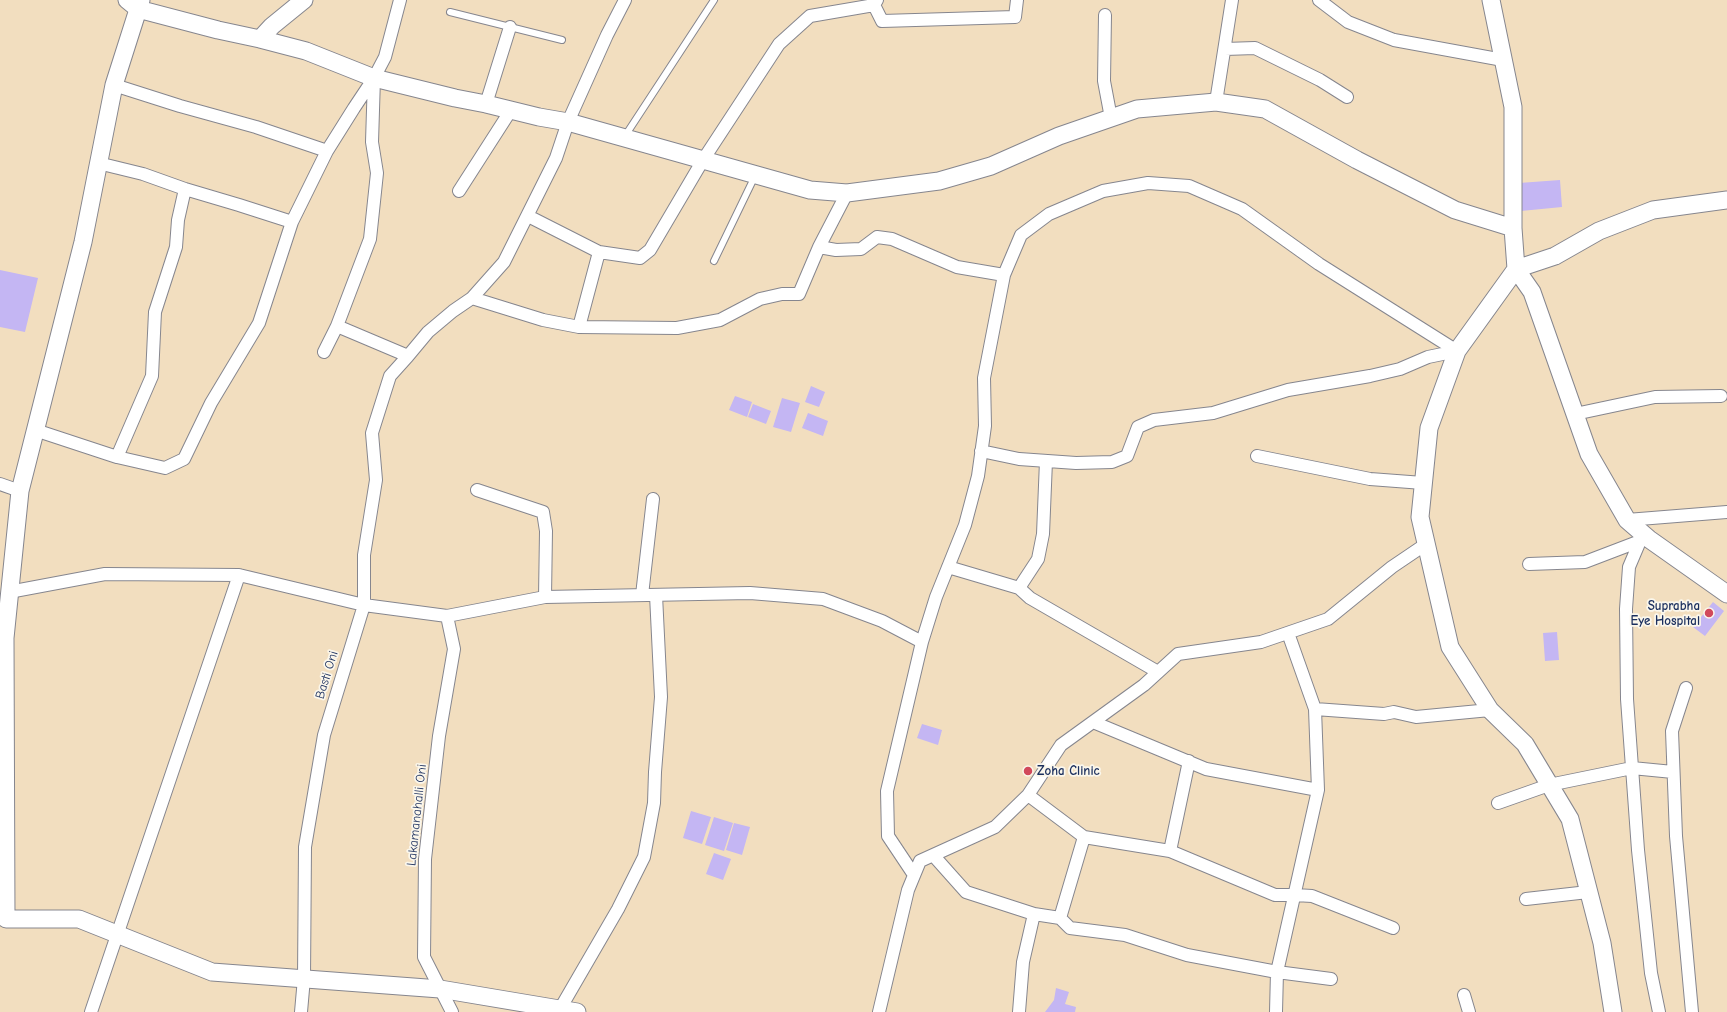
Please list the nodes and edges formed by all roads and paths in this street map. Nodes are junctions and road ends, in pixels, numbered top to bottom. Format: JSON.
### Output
{"nodes":[{"id":1,"x":304,"y":0,"type":"edge"},
{"id":2,"x":400,"y":0,"type":"edge"},
{"id":3,"x":625,"y":0,"type":"edge"},
{"id":4,"x":714,"y":0,"type":"edge"},
{"id":5,"x":1017,"y":0,"type":"edge"},
{"id":6,"x":1232,"y":0,"type":"edge"},
{"id":7,"x":1319,"y":0,"type":"edge"},
{"id":8,"x":1491,"y":0,"type":"edge"},
{"id":9,"x":876,"y":2,"type":"edge"},
{"id":10,"x":135,"y":3,"type":"edge"},
{"id":11,"x":450,"y":12,"type":"dead end"},
{"id":12,"x":1105,"y":15,"type":"dead end"},
{"id":13,"x":510,"y":27,"type":"junction"},
{"id":14,"x":260,"y":39,"type":"junction"},
{"id":15,"x":562,"y":40,"type":"dead end"},
{"id":16,"x":1225,"y":49,"type":"junction"},
{"id":17,"x":1503,"y":60,"type":"junction"},
{"id":18,"x":374,"y":78,"type":"junction"},
{"id":19,"x":114,"y":85,"type":"junction"},
{"id":20,"x":1347,"y":97,"type":"dead end"},
{"id":21,"x":1216,"y":102,"type":"junction"},
{"id":22,"x":486,"y":104,"type":"junction"},
{"id":23,"x":511,"y":110,"type":"junction"},
{"id":24,"x":1111,"y":118,"type":"junction"},
{"id":25,"x":568,"y":122,"type":"junction"},
{"id":26,"x":624,"y":138,"type":"junction"},
{"id":27,"x":327,"y":151,"type":"junction"},
{"id":28,"x":703,"y":160,"type":"junction"},
{"id":29,"x":98,"y":163,"type":"junction"},
{"id":30,"x":756,"y":175,"type":"junction"},
{"id":31,"x":185,"y":189,"type":"junction"},
{"id":32,"x":459,"y":191,"type":"dead end"},
{"id":33,"x":846,"y":193,"type":"junction"},
{"id":34,"x":1727,"y":200,"type":"edge"},
{"id":35,"x":528,"y":216,"type":"junction"},
{"id":36,"x":292,"y":222,"type":"junction"},
{"id":37,"x":1513,"y":228,"type":"junction"},
{"id":38,"x":819,"y":247,"type":"junction"},
{"id":39,"x":599,"y":252,"type":"junction"},
{"id":40,"x":714,"y":261,"type":"dead end"},
{"id":41,"x":1516,"y":269,"type":"junction"},
{"id":42,"x":1004,"y":276,"type":"junction"},
{"id":43,"x":472,"y":298,"type":"junction"},
{"id":44,"x":337,"y":326,"type":"junction"},
{"id":45,"x":579,"y":328,"type":"junction"},
{"id":46,"x":1457,"y":350,"type":"junction"},
{"id":47,"x":324,"y":352,"type":"dead end"},
{"id":48,"x":408,"y":356,"type":"junction"},
{"id":49,"x":1721,"y":396,"type":"dead end"},
{"id":50,"x":1575,"y":414,"type":"junction"},
{"id":51,"x":34,"y":430,"type":"junction"},
{"id":52,"x":981,"y":451,"type":"junction"},
{"id":53,"x":1257,"y":456,"type":"dead end"},
{"id":54,"x":117,"y":457,"type":"junction"},
{"id":55,"x":1046,"y":461,"type":"junction"},
{"id":56,"x":1423,"y":483,"type":"junction"},
{"id":57,"x":0,"y":484,"type":"edge"},
{"id":58,"x":477,"y":490,"type":"dead end"},
{"id":59,"x":20,"y":492,"type":"junction"},
{"id":60,"x":653,"y":498,"type":"dead end"},
{"id":61,"x":1727,"y":512,"type":"edge"},
{"id":62,"x":1626,"y":520,"type":"junction"},
{"id":63,"x":1641,"y":537,"type":"junction"},
{"id":64,"x":1426,"y":544,"type":"junction"},
{"id":65,"x":1528,"y":564,"type":"dead end"},
{"id":66,"x":948,"y":567,"type":"junction"},
{"id":67,"x":239,"y":575,"type":"junction"},
{"id":68,"x":1019,"y":588,"type":"junction"},
{"id":69,"x":10,"y":592,"type":"junction"},
{"id":70,"x":1727,"y":594,"type":"edge"},
{"id":71,"x":656,"y":595,"type":"junction"},
{"id":72,"x":642,"y":596,"type":"junction"},
{"id":73,"x":545,"y":597,"type":"junction"},
{"id":74,"x":364,"y":604,"type":"junction"},
{"id":75,"x":447,"y":616,"type":"junction"},
{"id":76,"x":1288,"y":633,"type":"junction"},
{"id":77,"x":922,"y":642,"type":"junction"},
{"id":78,"x":1158,"y":672,"type":"junction"},
{"id":79,"x":1686,"y":688,"type":"dead end"},
{"id":80,"x":1315,"y":709,"type":"junction"},
{"id":81,"x":1490,"y":710,"type":"junction"},
{"id":82,"x":1092,"y":722,"type":"junction"},
{"id":83,"x":1189,"y":762,"type":"junction"},
{"id":84,"x":1632,"y":768,"type":"junction"},
{"id":85,"x":1673,"y":772,"type":"junction"},
{"id":86,"x":1549,"y":785,"type":"junction"},
{"id":87,"x":1318,"y":790,"type":"junction"},
{"id":88,"x":1028,"y":796,"type":"junction"},
{"id":89,"x":1498,"y":803,"type":"dead end"},
{"id":90,"x":1084,"y":837,"type":"junction"},
{"id":91,"x":1170,"y":851,"type":"junction"},
{"id":92,"x":933,"y":855,"type":"junction"},
{"id":93,"x":914,"y":875,"type":"junction"},
{"id":94,"x":1588,"y":892,"type":"junction"},
{"id":95,"x":1295,"y":895,"type":"junction"},
{"id":96,"x":1526,"y":899,"type":"dead end"},
{"id":97,"x":1034,"y":914,"type":"junction"},
{"id":98,"x":3,"y":918,"type":"edge"},
{"id":99,"x":1060,"y":918,"type":"junction"},
{"id":100,"x":1393,"y":928,"type":"dead end"},
{"id":101,"x":118,"y":934,"type":"junction"},
{"id":102,"x":1277,"y":972,"type":"junction"},
{"id":103,"x":304,"y":978,"type":"junction"},
{"id":104,"x":1331,"y":979,"type":"dead end"},
{"id":105,"x":440,"y":989,"type":"junction"},
{"id":106,"x":1464,"y":995,"type":"dead end"},
{"id":107,"x":560,"y":1009,"type":"junction"},
{"id":108,"x":91,"y":1012,"type":"edge"},
{"id":109,"x":301,"y":1012,"type":"edge"},
{"id":110,"x":452,"y":1012,"type":"edge"},
{"id":111,"x":577,"y":1012,"type":"edge"},
{"id":112,"x":879,"y":1012,"type":"edge"},
{"id":113,"x":1019,"y":1012,"type":"edge"},
{"id":114,"x":1276,"y":1012,"type":"edge"},
{"id":115,"x":1469,"y":1012,"type":"edge"},
{"id":116,"x":1613,"y":1012,"type":"edge"},
{"id":117,"x":1659,"y":1012,"type":"edge"},
{"id":118,"x":1692,"y":1012,"type":"edge"}],
"edges":[{"from":1,"to":14,"type":"street"},
{"from":2,"to":18,"type":"street"},
{"from":3,"to":25,"type":"street","name":"Basti Oni"},
{"from":4,"to":26,"type":"lane"},
{"from":5,"to":9,"type":"street"},
{"from":6,"to":16,"type":"street"},
{"from":7,"to":17,"type":"street"},
{"from":8,"to":17,"type":"street"},
{"from":9,"to":28,"type":"street"},
{"from":10,"to":14,"type":"street"},
{"from":10,"to":19,"type":"street"},
{"from":11,"to":13,"type":"lane"},
{"from":12,"to":24,"type":"street"},
{"from":13,"to":15,"type":"lane"},
{"from":13,"to":22,"type":"street"},
{"from":14,"to":18,"type":"street"},
{"from":16,"to":20,"type":"street"},
{"from":16,"to":21,"type":"street"},
{"from":17,"to":37,"type":"street"},
{"from":18,"to":22,"type":"street"},
{"from":18,"to":27,"type":"street"},
{"from":18,"to":44,"type":"street"},
{"from":19,"to":27,"type":"street"},
{"from":19,"to":29,"type":"street"},
{"from":21,"to":24,"type":"street"},
{"from":21,"to":37,"type":"street"},
{"from":22,"to":23,"type":"street"},
{"from":23,"to":25,"type":"street"},
{"from":23,"to":32,"type":"street"},
{"from":24,"to":33,"type":"street"},
{"from":25,"to":26,"type":"street"},
{"from":25,"to":35,"type":"street","name":"Basti Oni"},
{"from":26,"to":28,"type":"street"},
{"from":27,"to":36,"type":"street"},
{"from":28,"to":30,"type":"street"},
{"from":28,"to":39,"type":"street"},
{"from":29,"to":31,"type":"street"},
{"from":29,"to":51,"type":"street"},
{"from":30,"to":33,"type":"street"},
{"from":30,"to":40,"type":"lane"},
{"from":31,"to":36,"type":"street"},
{"from":31,"to":54,"type":"street"},
{"from":33,"to":38,"type":"street"},
{"from":34,"to":41,"type":"street"},
{"from":35,"to":39,"type":"street"},
{"from":35,"to":43,"type":"street","name":"Basti Oni"},
{"from":36,"to":54,"type":"street"},
{"from":37,"to":41,"type":"street"},
{"from":38,"to":42,"type":"street"},
{"from":38,"to":45,"type":"street"},
{"from":39,"to":45,"type":"street"},
{"from":41,"to":46,"type":"street"},
{"from":41,"to":50,"type":"street"},
{"from":42,"to":46,"type":"street"},
{"from":42,"to":52,"type":"street"},
{"from":43,"to":45,"type":"street"},
{"from":43,"to":48,"type":"street","name":"Basti Oni"},
{"from":44,"to":47,"type":"street"},
{"from":44,"to":48,"type":"street"},
{"from":46,"to":55,"type":"street"},
{"from":46,"to":56,"type":"street"},
{"from":48,"to":74,"type":"street","name":"Basti Oni"},
{"from":49,"to":50,"type":"street"},
{"from":50,"to":62,"type":"street"},
{"from":51,"to":54,"type":"street"},
{"from":51,"to":59,"type":"street"},
{"from":52,"to":55,"type":"street"},
{"from":52,"to":66,"type":"street"},
{"from":53,"to":56,"type":"street"},
{"from":55,"to":68,"type":"street"},
{"from":56,"to":64,"type":"street"},
{"from":57,"to":59,"type":"street"},
{"from":58,"to":73,"type":"street"},
{"from":59,"to":69,"type":"street"},
{"from":60,"to":72,"type":"street"},
{"from":61,"to":62,"type":"street"},
{"from":62,"to":63,"type":"street"},
{"from":63,"to":65,"type":"street"},
{"from":63,"to":70,"type":"street"},
{"from":63,"to":84,"type":"street"},
{"from":64,"to":76,"type":"street"},
{"from":64,"to":81,"type":"street"},
{"from":66,"to":68,"type":"street"},
{"from":66,"to":77,"type":"street"},
{"from":67,"to":69,"type":"street"},
{"from":67,"to":74,"type":"street"},
{"from":67,"to":101,"type":"street"},
{"from":68,"to":78,"type":"street"},
{"from":69,"to":98,"type":"street"},
{"from":71,"to":72,"type":"street"},
{"from":71,"to":77,"type":"street"},
{"from":71,"to":107,"type":"street"},
{"from":72,"to":73,"type":"street"},
{"from":73,"to":75,"type":"street"},
{"from":74,"to":75,"type":"street"},
{"from":74,"to":103,"type":"street","name":"Basti Oni"},
{"from":75,"to":105,"type":"street","name":"Lakamanahalli Oni"},
{"from":76,"to":78,"type":"street"},
{"from":76,"to":80,"type":"street"},
{"from":77,"to":93,"type":"street"},
{"from":78,"to":82,"type":"street"},
{"from":79,"to":85,"type":"street"},
{"from":80,"to":81,"type":"street"},
{"from":80,"to":87,"type":"street"},
{"from":81,"to":86,"type":"street"},
{"from":82,"to":83,"type":"street"},
{"from":82,"to":88,"type":"street"},
{"from":83,"to":87,"type":"street"},
{"from":83,"to":91,"type":"street"},
{"from":84,"to":85,"type":"street"},
{"from":84,"to":86,"type":"street"},
{"from":84,"to":117,"type":"street"},
{"from":85,"to":118,"type":"street"},
{"from":86,"to":89,"type":"street"},
{"from":86,"to":94,"type":"street"},
{"from":87,"to":95,"type":"street"},
{"from":88,"to":90,"type":"street"},
{"from":88,"to":92,"type":"street"},
{"from":90,"to":91,"type":"street"},
{"from":90,"to":99,"type":"street"},
{"from":91,"to":95,"type":"street"},
{"from":92,"to":93,"type":"street"},
{"from":92,"to":97,"type":"street"},
{"from":93,"to":112,"type":"street"},
{"from":94,"to":96,"type":"street"},
{"from":94,"to":116,"type":"street"},
{"from":95,"to":100,"type":"street"},
{"from":95,"to":102,"type":"street"},
{"from":97,"to":99,"type":"street"},
{"from":97,"to":113,"type":"street"},
{"from":98,"to":101,"type":"street"},
{"from":99,"to":102,"type":"street"},
{"from":101,"to":103,"type":"street"},
{"from":101,"to":108,"type":"street"},
{"from":102,"to":104,"type":"street"},
{"from":102,"to":114,"type":"street"},
{"from":103,"to":105,"type":"street"},
{"from":103,"to":109,"type":"street","name":"Basti Oni"},
{"from":105,"to":107,"type":"street"},
{"from":105,"to":110,"type":"street","name":"Lakamanahalli Oni"},
{"from":106,"to":115,"type":"street"},
{"from":107,"to":111,"type":"street"}]}
